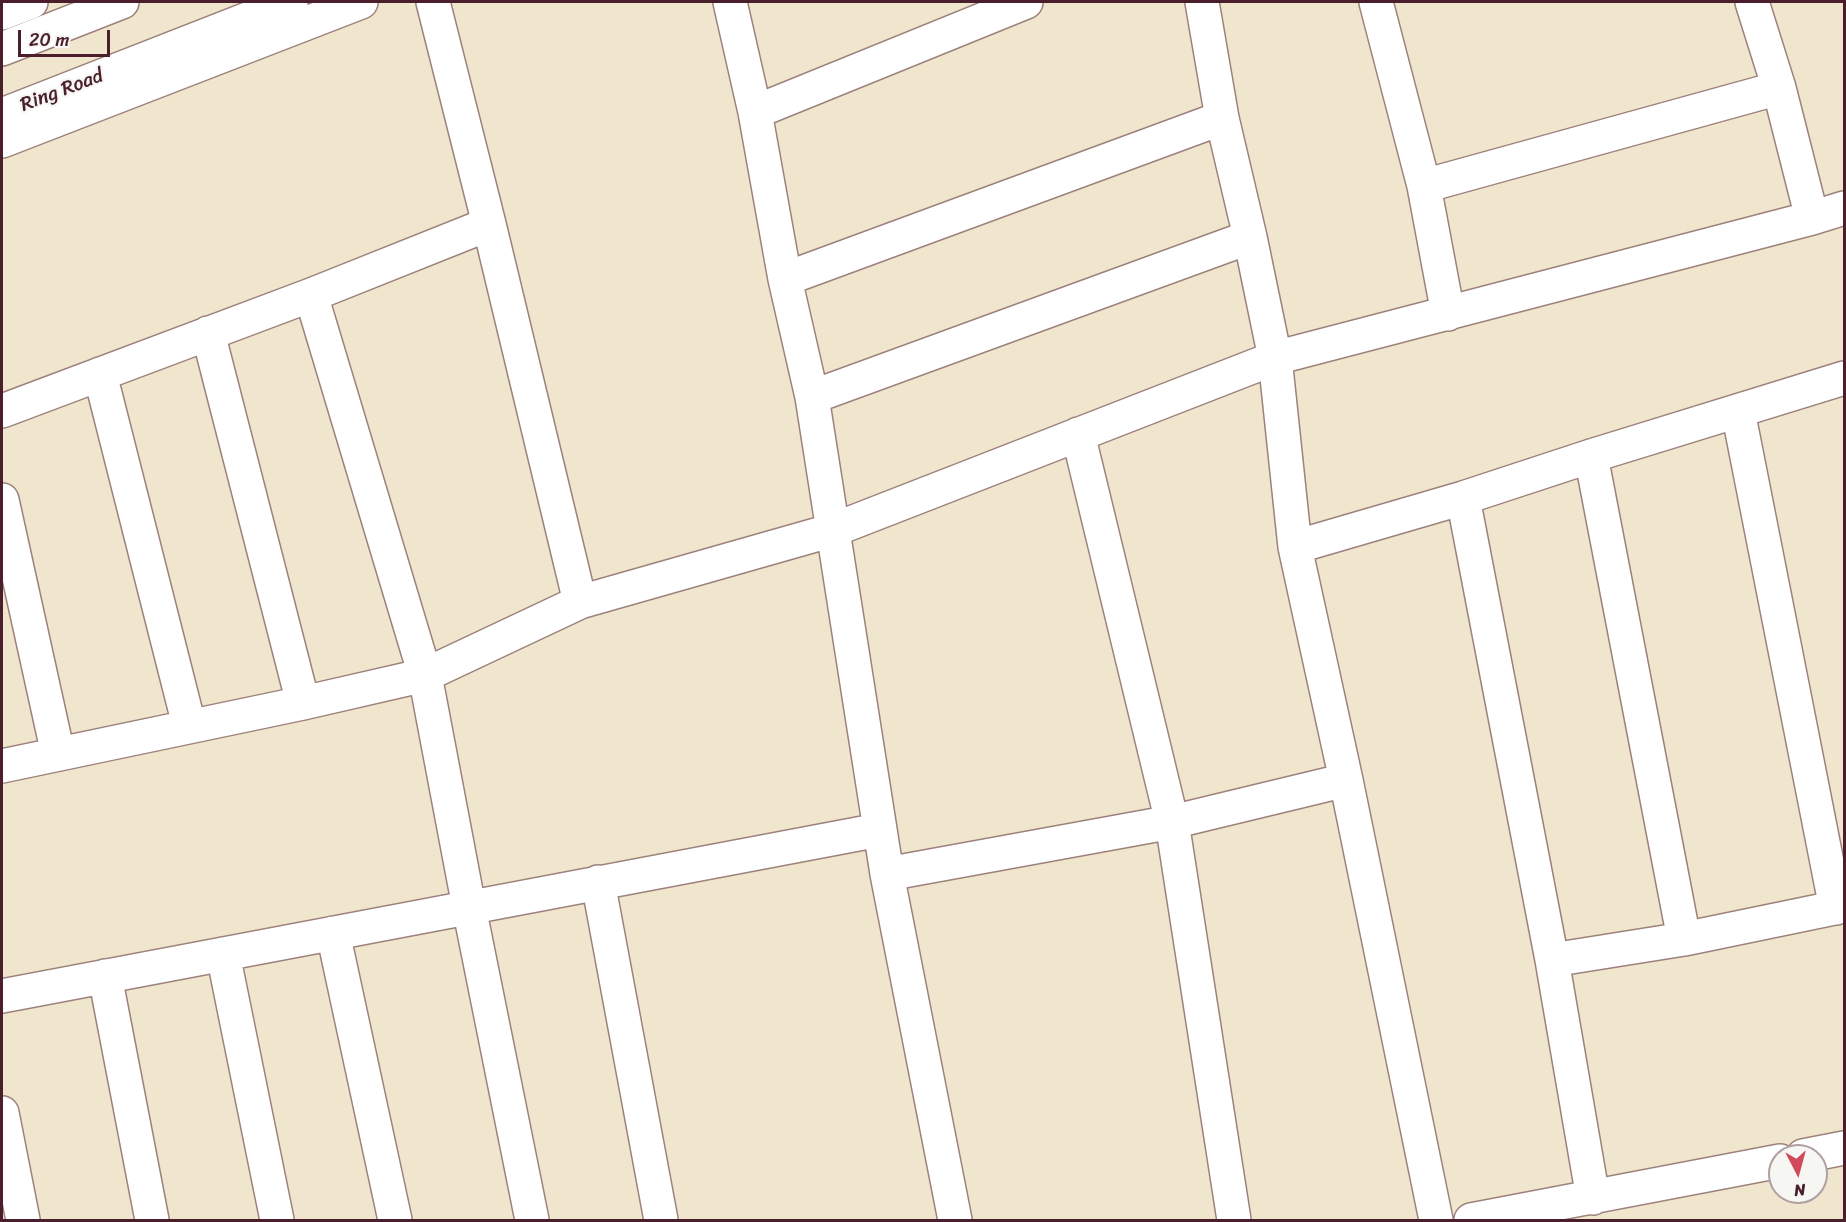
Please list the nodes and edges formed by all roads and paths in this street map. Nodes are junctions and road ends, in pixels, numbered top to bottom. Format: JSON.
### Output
{"nodes":[{"id":1,"x":32,"y":2,"type":"edge"},
{"id":2,"x":122,"y":2,"type":"edge"},
{"id":3,"x":291,"y":2,"type":"edge"},
{"id":4,"x":361,"y":2,"type":"edge"},
{"id":5,"x":433,"y":2,"type":"edge"},
{"id":6,"x":730,"y":2,"type":"edge"},
{"id":7,"x":1026,"y":2,"type":"edge"},
{"id":8,"x":1202,"y":2,"type":"edge"},
{"id":9,"x":1376,"y":2,"type":"edge"},
{"id":10,"x":1752,"y":2,"type":"edge"},
{"id":11,"x":2,"y":13,"type":"edge"},
{"id":12,"x":2,"y":49,"type":"edge"},
{"id":13,"x":1779,"y":88,"type":"junction"},
{"id":14,"x":754,"y":112,"type":"junction"},
{"id":15,"x":2,"y":115,"type":"edge"},
{"id":16,"x":1222,"y":118,"type":"junction"},
{"id":17,"x":2,"y":141,"type":"edge"},
{"id":18,"x":1424,"y":186,"type":"junction"},
{"id":19,"x":1845,"y":208,"type":"edge"},
{"id":20,"x":1812,"y":218,"type":"junction"},
{"id":21,"x":489,"y":224,"type":"junction"},
{"id":22,"x":1250,"y":237,"type":"junction"},
{"id":23,"x":784,"y":279,"type":"junction"},
{"id":24,"x":311,"y":295,"type":"junction"},
{"id":25,"x":1448,"y":314,"type":"junction"},
{"id":26,"x":208,"y":333,"type":"junction"},
{"id":27,"x":1275,"y":358,"type":"junction"},
{"id":28,"x":100,"y":374,"type":"junction"},
{"id":29,"x":1845,"y":378,"type":"edge"},
{"id":30,"x":812,"y":398,"type":"junction"},
{"id":31,"x":2,"y":411,"type":"edge"},
{"id":32,"x":1738,"y":411,"type":"junction"},
{"id":33,"x":1078,"y":434,"type":"junction"},
{"id":34,"x":1591,"y":456,"type":"junction"},
{"id":35,"x":1463,"y":498,"type":"junction"},
{"id":36,"x":2,"y":500,"type":"edge"},
{"id":37,"x":833,"y":530,"type":"junction"},
{"id":38,"x":1295,"y":546,"type":"junction"},
{"id":39,"x":580,"y":602,"type":"junction"},
{"id":40,"x":425,"y":675,"type":"junction"},
{"id":41,"x":303,"y":703,"type":"junction"},
{"id":42,"x":189,"y":725,"type":"junction"},
{"id":43,"x":58,"y":754,"type":"junction"},
{"id":44,"x":2,"y":766,"type":"edge"},
{"id":45,"x":1346,"y":780,"type":"junction"},
{"id":46,"x":1172,"y":822,"type":"junction"},
{"id":47,"x":879,"y":830,"type":"junction"},
{"id":48,"x":887,"y":874,"type":"junction"},
{"id":49,"x":598,"y":882,"type":"junction"},
{"id":50,"x":468,"y":907,"type":"junction"},
{"id":51,"x":1840,"y":907,"type":"edge"},
{"id":52,"x":333,"y":933,"type":"junction"},
{"id":53,"x":1684,"y":939,"type":"junction"},
{"id":54,"x":223,"y":954,"type":"junction"},
{"id":55,"x":1552,"y":960,"type":"junction"},
{"id":56,"x":105,"y":976,"type":"junction"},
{"id":57,"x":2,"y":996,"type":"edge"},
{"id":58,"x":2,"y":1113,"type":"edge"},
{"id":59,"x":1845,"y":1148,"type":"edge"},
{"id":60,"x":1828,"y":1151,"type":"edge"},
{"id":61,"x":1768,"y":1163,"type":"edge"},
{"id":62,"x":1593,"y":1198,"type":"junction"},
{"id":63,"x":23,"y":1221,"type":"edge"},
{"id":64,"x":152,"y":1221,"type":"edge"},
{"id":65,"x":277,"y":1221,"type":"edge"},
{"id":66,"x":395,"y":1221,"type":"edge"},
{"id":67,"x":532,"y":1221,"type":"edge"},
{"id":68,"x":661,"y":1221,"type":"edge"},
{"id":69,"x":955,"y":1221,"type":"edge"},
{"id":70,"x":1234,"y":1221,"type":"edge"},
{"id":71,"x":1436,"y":1221,"type":"edge"},
{"id":72,"x":1471,"y":1221,"type":"edge"}],
"edges":[{"from":1,"to":11,"type":"main road"},
{"from":2,"to":12,"type":"main road"},
{"from":3,"to":15,"type":"main road","name":"Ring Road"},
{"from":4,"to":17,"type":"main road"},
{"from":5,"to":21,"type":"main road"},
{"from":6,"to":14,"type":"main road"},
{"from":7,"to":14,"type":"main road"},
{"from":8,"to":16,"type":"main road"},
{"from":9,"to":18,"type":"main road"},
{"from":10,"to":13,"type":"main road"},
{"from":13,"to":18,"type":"main road"},
{"from":13,"to":20,"type":"main road"},
{"from":14,"to":23,"type":"main road"},
{"from":16,"to":22,"type":"main road"},
{"from":16,"to":23,"type":"main road"},
{"from":18,"to":25,"type":"main road"},
{"from":19,"to":20,"type":"main road"},
{"from":20,"to":25,"type":"main road"},
{"from":21,"to":24,"type":"main road"},
{"from":21,"to":39,"type":"main road"},
{"from":22,"to":27,"type":"main road"},
{"from":22,"to":30,"type":"main road"},
{"from":23,"to":30,"type":"main road"},
{"from":24,"to":26,"type":"main road"},
{"from":24,"to":40,"type":"main road"},
{"from":25,"to":27,"type":"main road"},
{"from":26,"to":28,"type":"main road"},
{"from":26,"to":41,"type":"main road"},
{"from":27,"to":33,"type":"main road"},
{"from":27,"to":38,"type":"main road"},
{"from":28,"to":31,"type":"main road"},
{"from":28,"to":42,"type":"main road"},
{"from":29,"to":32,"type":"main road"},
{"from":30,"to":37,"type":"main road"},
{"from":32,"to":34,"type":"main road"},
{"from":32,"to":51,"type":"main road"},
{"from":33,"to":37,"type":"main road"},
{"from":33,"to":46,"type":"main road"},
{"from":34,"to":35,"type":"main road"},
{"from":34,"to":53,"type":"main road"},
{"from":35,"to":38,"type":"main road"},
{"from":35,"to":55,"type":"main road"},
{"from":36,"to":43,"type":"main road"},
{"from":37,"to":39,"type":"main road"},
{"from":37,"to":47,"type":"main road"},
{"from":38,"to":45,"type":"main road"},
{"from":39,"to":40,"type":"main road"},
{"from":40,"to":41,"type":"main road"},
{"from":40,"to":50,"type":"main road"},
{"from":41,"to":42,"type":"main road"},
{"from":42,"to":43,"type":"main road"},
{"from":43,"to":44,"type":"main road"},
{"from":45,"to":46,"type":"main road"},
{"from":45,"to":71,"type":"main road"},
{"from":46,"to":48,"type":"main road"},
{"from":46,"to":70,"type":"main road"},
{"from":47,"to":48,"type":"main road"},
{"from":47,"to":49,"type":"main road"},
{"from":48,"to":69,"type":"main road"},
{"from":49,"to":50,"type":"main road"},
{"from":49,"to":68,"type":"main road"},
{"from":50,"to":52,"type":"main road"},
{"from":50,"to":67,"type":"main road"},
{"from":51,"to":53,"type":"main road"},
{"from":52,"to":54,"type":"main road"},
{"from":52,"to":66,"type":"main road"},
{"from":53,"to":55,"type":"main road"},
{"from":54,"to":56,"type":"main road"},
{"from":54,"to":65,"type":"main road"},
{"from":55,"to":62,"type":"main road"},
{"from":56,"to":57,"type":"main road"},
{"from":56,"to":64,"type":"main road"},
{"from":58,"to":63,"type":"main road"},
{"from":59,"to":60,"type":"main road"},
{"from":61,"to":62,"type":"main road"},
{"from":62,"to":72,"type":"main road"}]}
